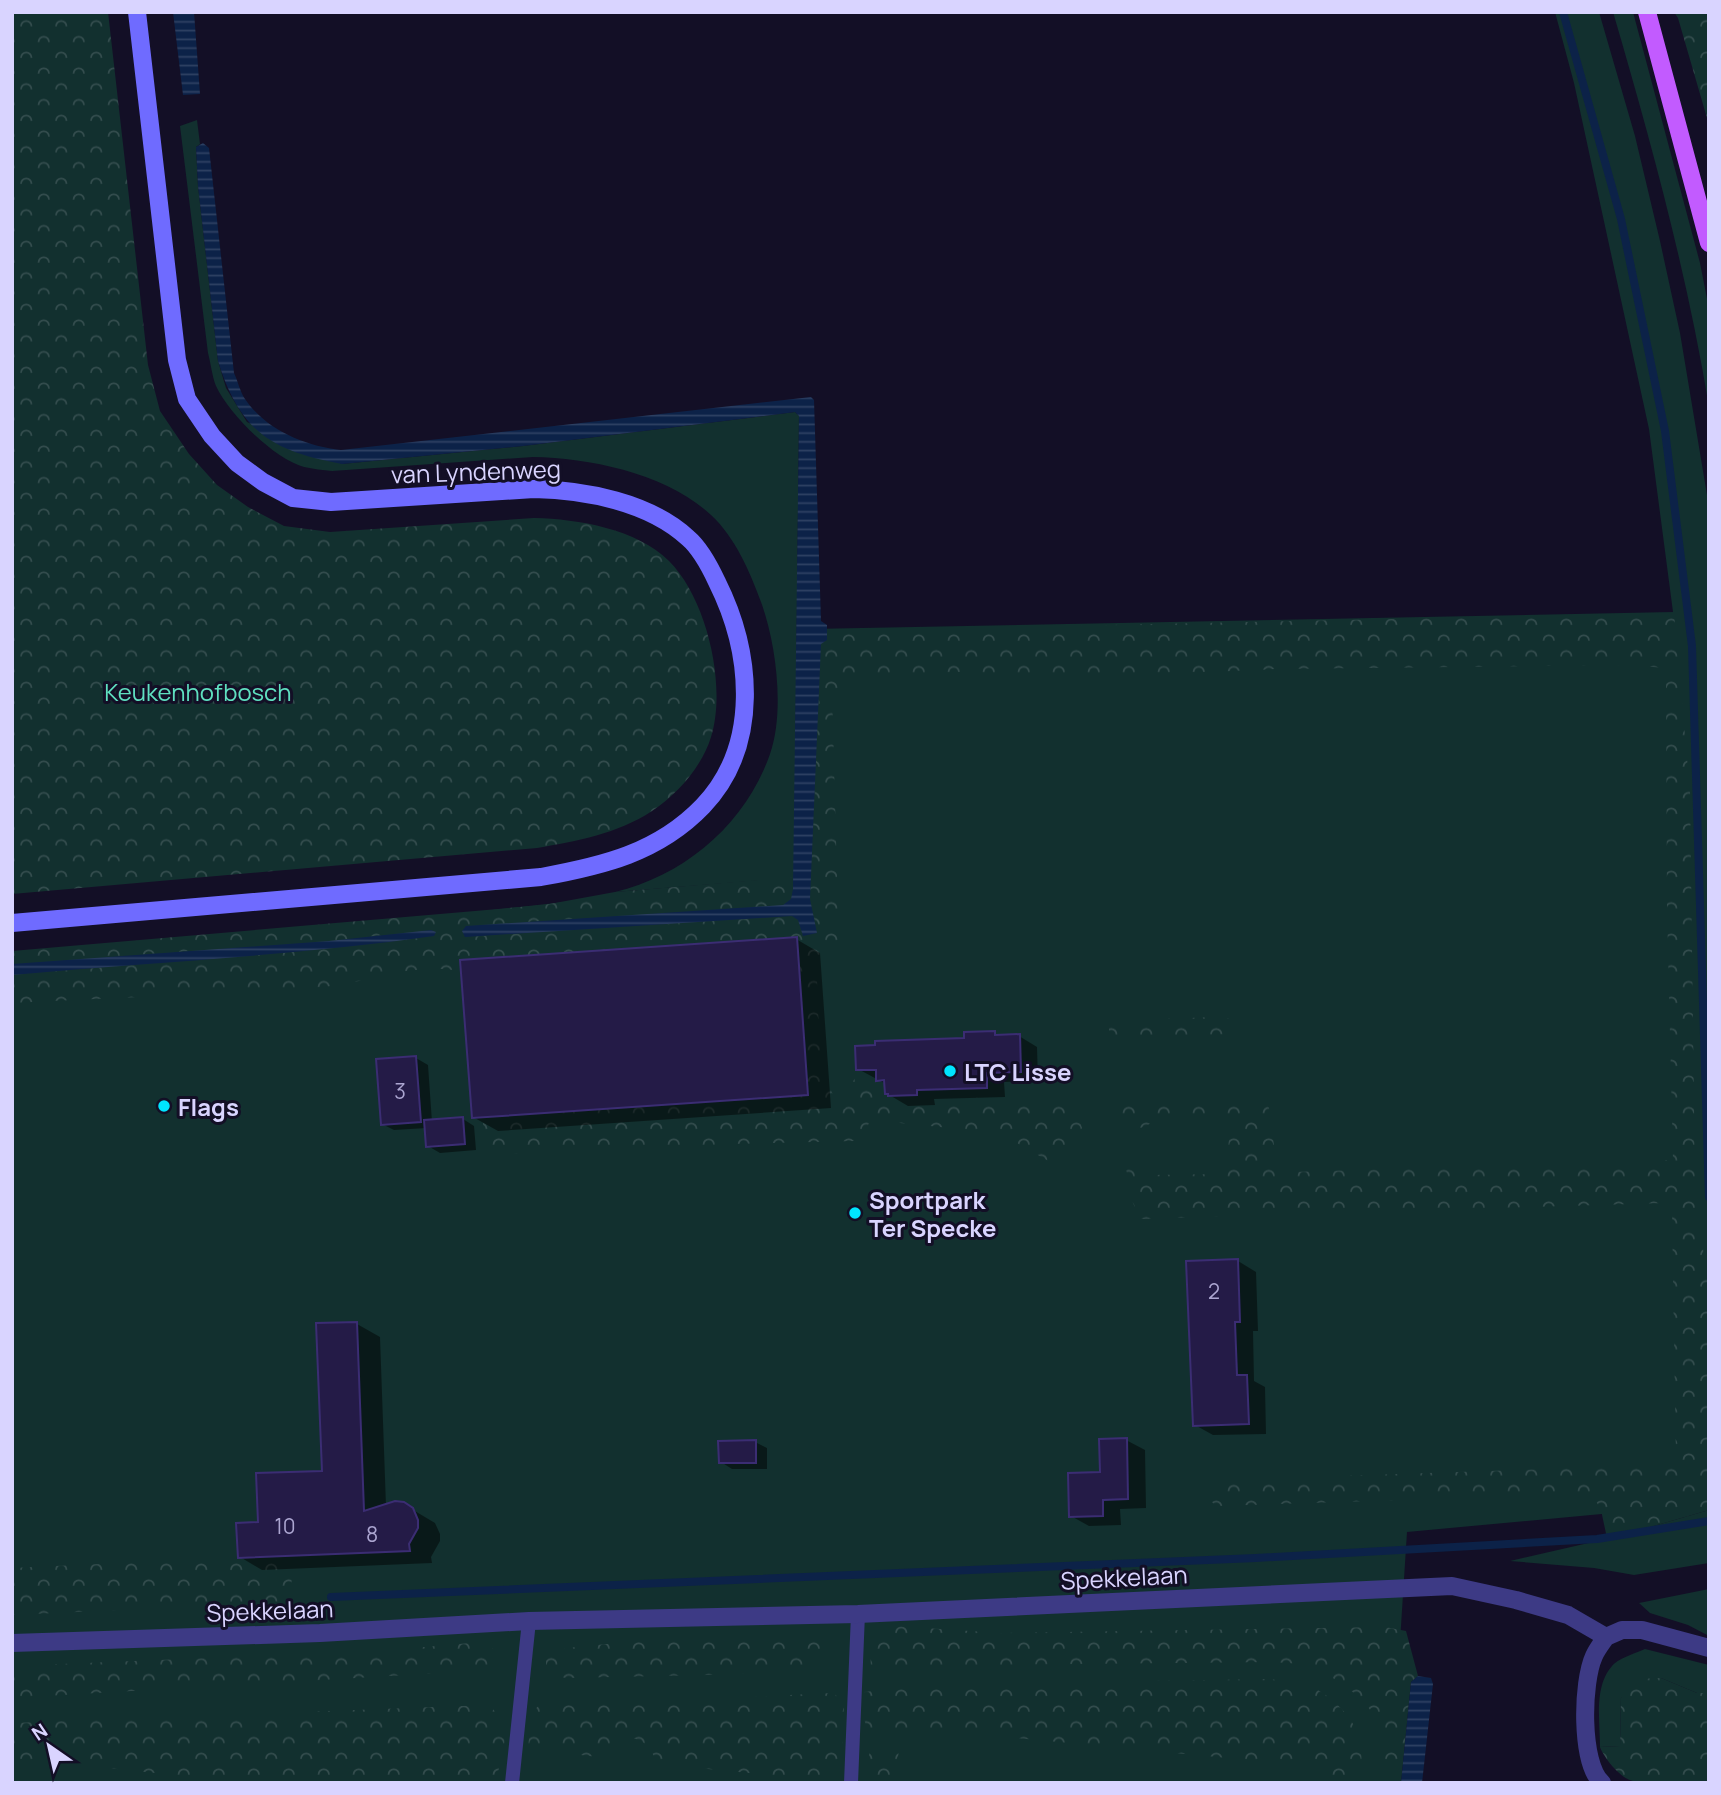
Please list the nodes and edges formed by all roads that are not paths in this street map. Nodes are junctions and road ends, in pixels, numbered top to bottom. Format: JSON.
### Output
{"nodes":[{"id":1,"x":137,"y":12,"type":"edge"},
{"id":2,"x":1647,"y":12,"type":"edge"},
{"id":3,"x":1709,"y":243,"type":"edge"},
{"id":4,"x":12,"y":923,"type":"edge"},
{"id":5,"x":859,"y":1614,"type":"junction"},
{"id":6,"x":529,"y":1621,"type":"junction"},
{"id":7,"x":1606,"y":1637,"type":"junction"},
{"id":8,"x":12,"y":1643,"type":"edge"},
{"id":9,"x":1709,"y":1648,"type":"edge"},
{"id":10,"x":512,"y":1783,"type":"edge"},
{"id":11,"x":851,"y":1783,"type":"edge"},
{"id":12,"x":1602,"y":1783,"type":"edge"}],
"edges":[{"from":1,"to":4,"type":"street","name":"van Lyndenweg"},
{"from":2,"to":3,"type":"main road"},
{"from":5,"to":6,"type":"street","name":"Spekkelaan"},
{"from":5,"to":7,"type":"street","name":"Spekkelaan"},
{"from":5,"to":11,"type":"lane"},
{"from":6,"to":8,"type":"street","name":"Spekkelaan"},
{"from":6,"to":10,"type":"lane"},
{"from":7,"to":9,"type":"street"},
{"from":7,"to":12,"type":"street"}]}
